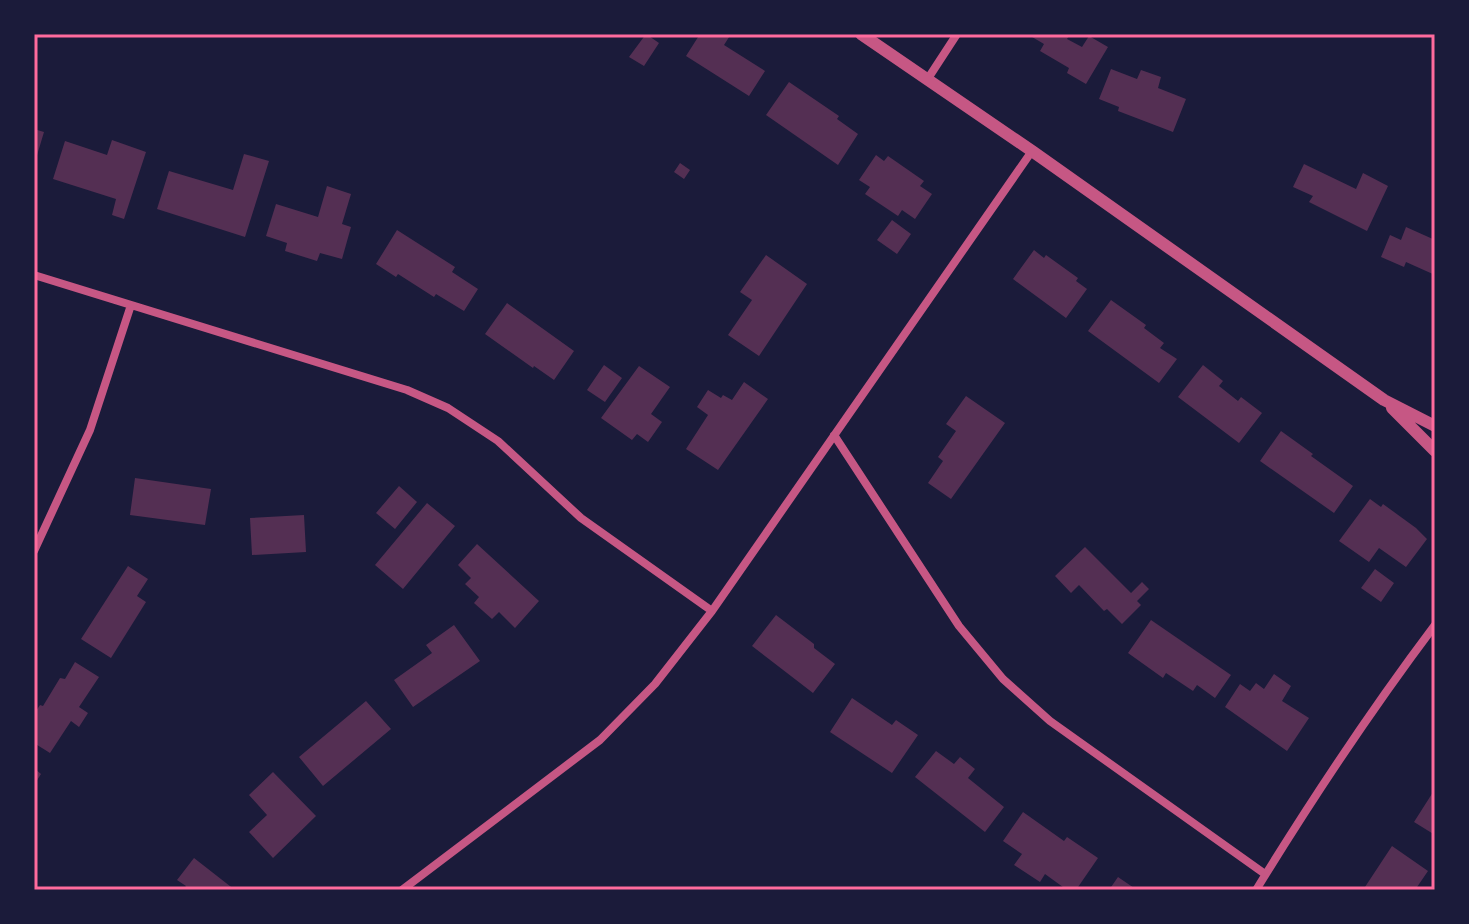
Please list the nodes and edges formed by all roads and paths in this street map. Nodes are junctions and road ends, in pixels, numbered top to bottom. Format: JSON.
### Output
{"nodes":[{"id":1,"x":861,"y":34,"type":"edge"},
{"id":2,"x":957,"y":34,"type":"edge"},
{"id":3,"x":927,"y":80,"type":"junction"},
{"id":4,"x":1032,"y":151,"type":"junction"},
{"id":5,"x":34,"y":275,"type":"edge"},
{"id":6,"x":131,"y":305,"type":"junction"},
{"id":7,"x":1384,"y":400,"type":"junction"},
{"id":8,"x":1435,"y":426,"type":"edge"},
{"id":9,"x":834,"y":435,"type":"junction"},
{"id":10,"x":1435,"y":451,"type":"edge"},
{"id":11,"x":34,"y":551,"type":"edge"},
{"id":12,"x":712,"y":611,"type":"junction"},
{"id":13,"x":1435,"y":625,"type":"edge"},
{"id":14,"x":1265,"y":874,"type":"junction"},
{"id":15,"x":402,"y":890,"type":"edge"},
{"id":16,"x":1256,"y":890,"type":"edge"}],
"edges":[{"from":1,"to":3,"type":"street"},
{"from":2,"to":3,"type":"street"},
{"from":3,"to":4,"type":"street"},
{"from":4,"to":7,"type":"street"},
{"from":4,"to":9,"type":"street"},
{"from":5,"to":6,"type":"street"},
{"from":6,"to":11,"type":"street"},
{"from":6,"to":12,"type":"street"},
{"from":7,"to":8,"type":"street"},
{"from":7,"to":10,"type":"street"},
{"from":9,"to":12,"type":"street"},
{"from":9,"to":14,"type":"street"},
{"from":12,"to":15,"type":"street"},
{"from":13,"to":14,"type":"street"},
{"from":14,"to":16,"type":"street"}]}
